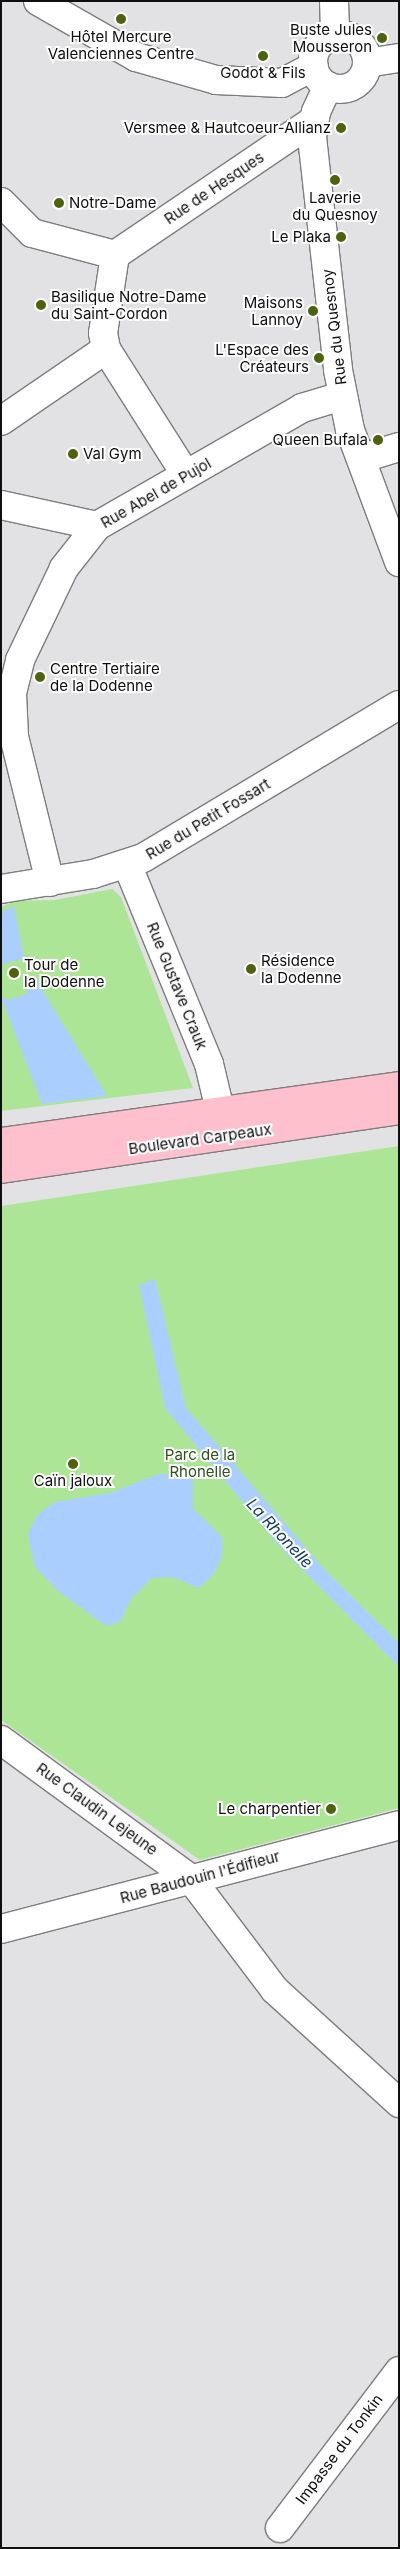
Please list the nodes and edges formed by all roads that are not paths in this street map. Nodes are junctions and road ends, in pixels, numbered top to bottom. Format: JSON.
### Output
{"nodes":[{"id":1,"x":38,"y":1,"type":"edge"},
{"id":2,"x":334,"y":1,"type":"edge"},
{"id":3,"x":335,"y":36,"type":"junction"},
{"id":4,"x":399,"y":58,"type":"edge"},
{"id":5,"x":367,"y":63,"type":"junction"},
{"id":6,"x":321,"y":76,"type":"junction"},
{"id":7,"x":313,"y":121,"type":"junction"},
{"id":8,"x":6,"y":210,"type":"edge"},
{"id":9,"x":115,"y":255,"type":"junction"},
{"id":10,"x":106,"y":348,"type":"junction"},
{"id":11,"x":342,"y":396,"type":"junction"},
{"id":12,"x":1,"y":421,"type":"edge"},
{"id":13,"x":399,"y":447,"type":"edge"},
{"id":14,"x":363,"y":458,"type":"junction"},
{"id":15,"x":186,"y":475,"type":"junction"},
{"id":16,"x":1,"y":505,"type":"edge"},
{"id":17,"x":97,"y":526,"type":"junction"},
{"id":18,"x":399,"y":562,"type":"edge"},
{"id":19,"x":6,"y":704,"type":"edge"},
{"id":20,"x":399,"y":705,"type":"edge"},
{"id":21,"x":127,"y":864,"type":"junction"},
{"id":22,"x":50,"y":882,"type":"junction"},
{"id":23,"x":1,"y":890,"type":"edge"},
{"id":24,"x":399,"y":1086,"type":"edge"},
{"id":25,"x":220,"y":1110,"type":"junction"},
{"id":26,"x":399,"y":1110,"type":"edge"},
{"id":27,"x":1,"y":1142,"type":"edge"},
{"id":28,"x":1,"y":1169,"type":"edge"},
{"id":29,"x":1,"y":1740,"type":"edge"},
{"id":30,"x":399,"y":1825,"type":"edge"},
{"id":31,"x":191,"y":1879,"type":"junction"},
{"id":32,"x":1,"y":1929,"type":"edge"},
{"id":33,"x":399,"y":2103,"type":"edge"},
{"id":34,"x":399,"y":2370,"type":"edge"},
{"id":35,"x":280,"y":2528,"type":"dead end"}],
"edges":[{"from":1,"to":6,"type":"street"},
{"from":2,"to":3,"type":"street"},
{"from":3,"to":5,"type":"street"},
{"from":3,"to":6,"type":"street"},
{"from":4,"to":5,"type":"street"},
{"from":5,"to":6,"type":"street"},
{"from":6,"to":7,"type":"street","name":"Rue du Quesnoy"},
{"from":7,"to":9,"type":"street","name":"Rue de Hesques"},
{"from":7,"to":11,"type":"street","name":"Rue du Quesnoy"},
{"from":8,"to":9,"type":"street"},
{"from":9,"to":10,"type":"street"},
{"from":10,"to":12,"type":"street"},
{"from":10,"to":15,"type":"street"},
{"from":11,"to":14,"type":"street","name":"Rue du Quesnoy"},
{"from":11,"to":15,"type":"street","name":"Rue Abel de Pujol"},
{"from":13,"to":14,"type":"street"},
{"from":14,"to":18,"type":"street","name":"Rue du Quesnoy"},
{"from":15,"to":17,"type":"street","name":"Rue Abel de Pujol"},
{"from":16,"to":17,"type":"street"},
{"from":17,"to":19,"type":"street","name":"Rue Abel de Pujol"},
{"from":19,"to":22,"type":"street","name":"Rue Abel de Pujol"},
{"from":20,"to":21,"type":"street","name":"Rue du Petit Fossart"},
{"from":21,"to":22,"type":"street","name":"Rue du Petit Fossart"},
{"from":21,"to":25,"type":"street","name":"Rue Gustave Crauk"},
{"from":22,"to":23,"type":"street","name":"Rue du Petit Fossart"},
{"from":24,"to":25,"type":"main road","name":"Boulevard Carpeaux"},
{"from":25,"to":27,"type":"main road","name":"Boulevard Carpeaux"},
{"from":26,"to":28,"type":"main road","name":"Boulevard Carpeaux"},
{"from":29,"to":31,"type":"street","name":"Rue Claudin Lejeune"},
{"from":30,"to":31,"type":"street","name":"Rue Baudouin l'Édifieur"},
{"from":31,"to":32,"type":"street","name":"Rue Baudouin l'Édifieur"},
{"from":31,"to":33,"type":"street","name":"Rue Claudin Lejeune"},
{"from":34,"to":35,"type":"street","name":"Impasse du Tonkin"}]}
